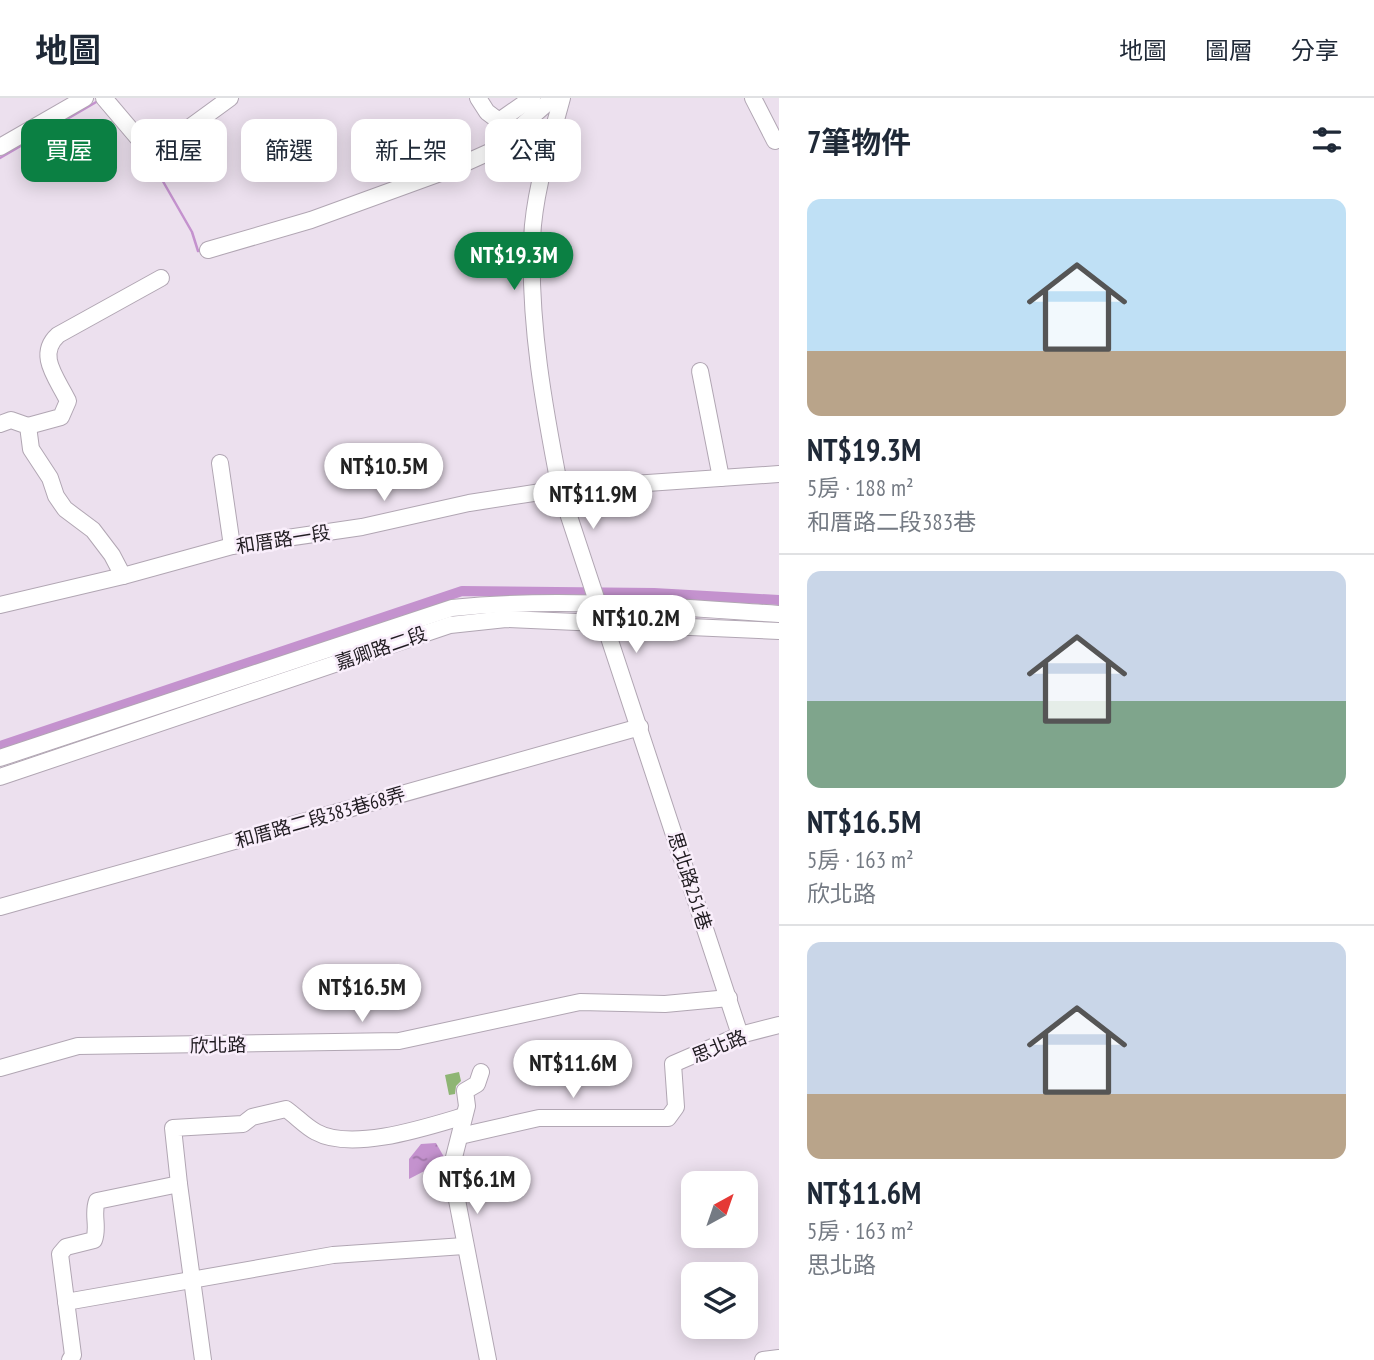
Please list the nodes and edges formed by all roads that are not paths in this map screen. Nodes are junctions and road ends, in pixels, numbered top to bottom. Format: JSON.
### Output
{"nodes":[{"id":1,"x":85,"y":98,"type":"edge"},
{"id":2,"x":104,"y":98,"type":"edge"},
{"id":3,"x":230,"y":98,"type":"edge"},
{"id":4,"x":478,"y":98,"type":"edge"},
{"id":5,"x":532,"y":98,"type":"edge"},
{"id":6,"x":553,"y":98,"type":"edge"},
{"id":7,"x":562,"y":98,"type":"edge"},
{"id":8,"x":753,"y":98,"type":"edge"},
{"id":9,"x":775,"y":141,"type":"dead end"},
{"id":10,"x":0,"y":147,"type":"edge"},
{"id":11,"x":208,"y":250,"type":"dead end"},
{"id":12,"x":162,"y":278,"type":"dead end"},
{"id":13,"x":700,"y":371,"type":"dead end"},
{"id":14,"x":0,"y":424,"type":"edge"},
{"id":15,"x":28,"y":426,"type":"junction"},
{"id":16,"x":220,"y":463,"type":"dead end"},
{"id":17,"x":779,"y":474,"type":"edge"},
{"id":18,"x":721,"y":478,"type":"junction"},
{"id":19,"x":560,"y":489,"type":"junction"},
{"id":20,"x":232,"y":546,"type":"junction"},
{"id":21,"x":123,"y":576,"type":"junction"},
{"id":22,"x":596,"y":595,"type":"junction"},
{"id":23,"x":0,"y":605,"type":"edge"},
{"id":24,"x":779,"y":614,"type":"edge"},
{"id":25,"x":606,"y":623,"type":"junction"},
{"id":26,"x":779,"y":631,"type":"edge"},
{"id":27,"x":640,"y":727,"type":"junction"},
{"id":28,"x":0,"y":758,"type":"edge"},
{"id":29,"x":0,"y":777,"type":"edge"},
{"id":30,"x":0,"y":907,"type":"edge"},
{"id":31,"x":729,"y":998,"type":"junction"},
{"id":32,"x":779,"y":1025,"type":"edge"},
{"id":33,"x":740,"y":1035,"type":"junction"},
{"id":34,"x":0,"y":1068,"type":"edge"},
{"id":35,"x":481,"y":1072,"type":"dead end"},
{"id":36,"x":464,"y":1116,"type":"junction"},
{"id":37,"x":460,"y":1136,"type":"junction"},
{"id":38,"x":178,"y":1184,"type":"junction"},
{"id":39,"x":464,"y":1246,"type":"junction"},
{"id":40,"x":193,"y":1279,"type":"junction"},
{"id":41,"x":66,"y":1303,"type":"junction"},
{"id":42,"x":779,"y":1358,"type":"edge"},
{"id":43,"x":70,"y":1360,"type":"edge"},
{"id":44,"x":204,"y":1360,"type":"edge"},
{"id":45,"x":488,"y":1360,"type":"edge"},
{"id":46,"x":763,"y":1360,"type":"edge"}],
"edges":[{"from":1,"to":10,"type":"street"},
{"from":2,"to":3,"type":"street"},
{"from":4,"to":5,"type":"street"},
{"from":6,"to":11,"type":"street"},
{"from":7,"to":19,"type":"street","name":"思北路251巷"},
{"from":8,"to":9,"type":"street"},
{"from":12,"to":15,"type":"street"},
{"from":13,"to":18,"type":"street"},
{"from":14,"to":15,"type":"street"},
{"from":15,"to":21,"type":"street"},
{"from":16,"to":20,"type":"street"},
{"from":17,"to":18,"type":"street","name":"和厝路一段"},
{"from":18,"to":19,"type":"street","name":"和厝路一段"},
{"from":19,"to":20,"type":"street","name":"和厝路一段"},
{"from":19,"to":22,"type":"street","name":"思北路251巷"},
{"from":20,"to":21,"type":"street","name":"和厝路一段"},
{"from":21,"to":23,"type":"street","name":"和厝路一段"},
{"from":22,"to":24,"type":"street","name":"嘉卿路二段"},
{"from":22,"to":25,"type":"street","name":"思北路251巷"},
{"from":22,"to":28,"type":"street","name":"嘉卿路二段"},
{"from":25,"to":26,"type":"street","name":"嘉卿路二段"},
{"from":25,"to":27,"type":"street","name":"思北路251巷"},
{"from":25,"to":29,"type":"street","name":"嘉卿路二段"},
{"from":27,"to":30,"type":"street","name":"和厝路二段383巷68弄"},
{"from":27,"to":31,"type":"street","name":"思北路251巷"},
{"from":31,"to":33,"type":"street","name":"思北路251巷"},
{"from":31,"to":34,"type":"street","name":"欣北路"},
{"from":32,"to":33,"type":"street","name":"思北路"},
{"from":33,"to":37,"type":"street","name":"思北路"},
{"from":35,"to":36,"type":"street"},
{"from":36,"to":37,"type":"street"},
{"from":36,"to":38,"type":"street"},
{"from":37,"to":39,"type":"street"},
{"from":38,"to":40,"type":"street"},
{"from":38,"to":41,"type":"street"},
{"from":39,"to":40,"type":"street"},
{"from":39,"to":45,"type":"street"},
{"from":40,"to":41,"type":"street"},
{"from":40,"to":44,"type":"street"},
{"from":41,"to":43,"type":"street"},
{"from":42,"to":46,"type":"street"}]}
